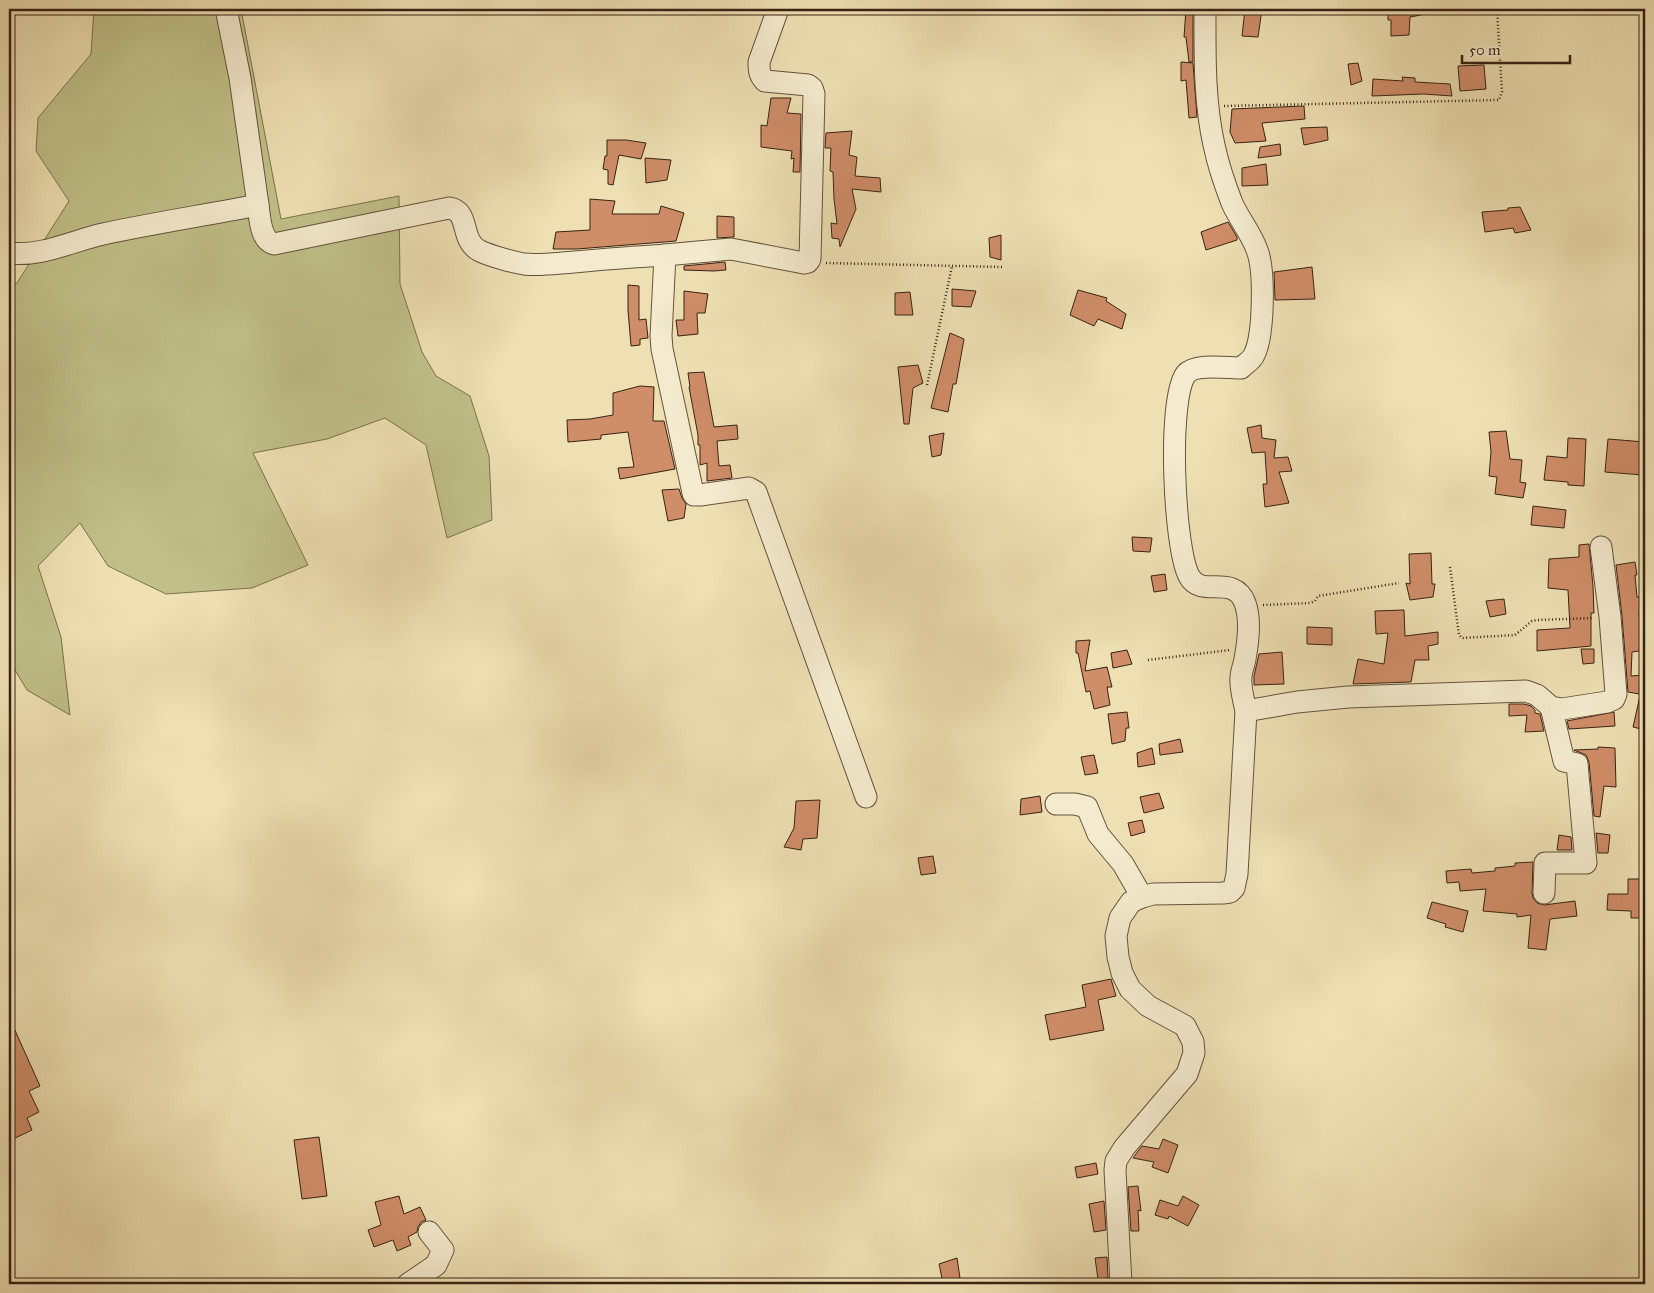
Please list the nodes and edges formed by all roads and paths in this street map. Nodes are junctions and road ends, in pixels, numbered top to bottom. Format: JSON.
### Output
{"nodes":[{"id":1,"x":226,"y":9,"type":"edge"},
{"id":2,"x":778,"y":9,"type":"edge"},
{"id":3,"x":1205,"y":9,"type":"edge"},
{"id":4,"x":1497,"y":9,"type":"edge"},
{"id":5,"x":1207,"y":106,"type":"junction"},
{"id":6,"x":258,"y":206,"type":"junction"},
{"id":7,"x":9,"y":253,"type":"edge"},
{"id":8,"x":665,"y":255,"type":"junction"},
{"id":9,"x":808,"y":262,"type":"junction"},
{"id":10,"x":952,"y":266,"type":"junction"},
{"id":11,"x":1002,"y":267,"type":"dead end"},
{"id":12,"x":927,"y":385,"type":"dead end"},
{"id":13,"x":1601,"y":547,"type":"dead end"},
{"id":14,"x":1450,"y":567,"type":"dead end"},
{"id":15,"x":1398,"y":583,"type":"dead end"},
{"id":16,"x":1246,"y":605,"type":"junction"},
{"id":17,"x":1610,"y":617,"type":"junction"},
{"id":18,"x":1247,"y":648,"type":"junction"},
{"id":19,"x":1148,"y":660,"type":"dead end"},
{"id":20,"x":1551,"y":707,"type":"junction"},
{"id":21,"x":1246,"y":711,"type":"junction"},
{"id":22,"x":866,"y":797,"type":"dead end"},
{"id":23,"x":1056,"y":804,"type":"dead end"},
{"id":24,"x":1544,"y":893,"type":"dead end"},
{"id":25,"x":1142,"y":897,"type":"junction"},
{"id":26,"x":429,"y":1232,"type":"dead end"},
{"id":27,"x":408,"y":1284,"type":"edge"},
{"id":28,"x":1121,"y":1284,"type":"edge"}],
"edges":[{"from":1,"to":6,"type":"street"},
{"from":2,"to":9,"type":"street"},
{"from":3,"to":5,"type":"street"},
{"from":4,"to":5,"type":"path"},
{"from":5,"to":16,"type":"street"},
{"from":6,"to":7,"type":"street"},
{"from":6,"to":8,"type":"street"},
{"from":8,"to":9,"type":"street"},
{"from":8,"to":22,"type":"street"},
{"from":9,"to":10,"type":"path"},
{"from":10,"to":11,"type":"path"},
{"from":10,"to":12,"type":"path"},
{"from":13,"to":17,"type":"street"},
{"from":14,"to":17,"type":"path"},
{"from":15,"to":16,"type":"path"},
{"from":16,"to":18,"type":"street"},
{"from":17,"to":20,"type":"street"},
{"from":18,"to":19,"type":"path"},
{"from":18,"to":21,"type":"street"},
{"from":20,"to":21,"type":"street"},
{"from":20,"to":24,"type":"street"},
{"from":21,"to":25,"type":"street"},
{"from":23,"to":25,"type":"street"},
{"from":25,"to":28,"type":"street"},
{"from":26,"to":27,"type":"street"}]}
